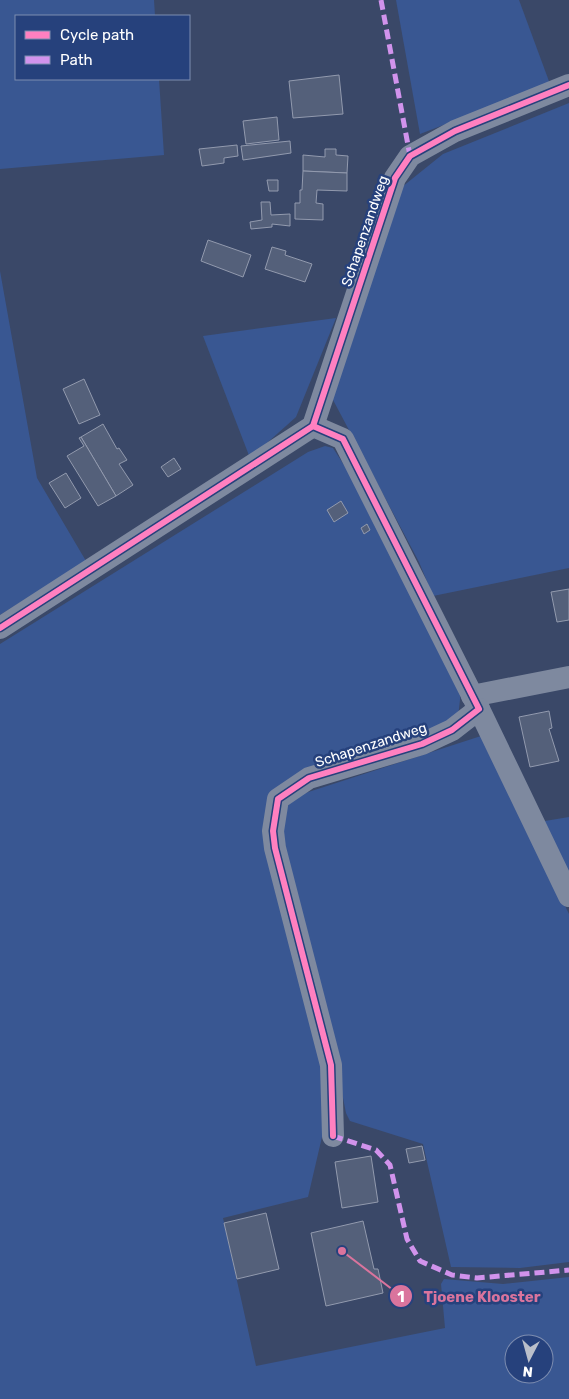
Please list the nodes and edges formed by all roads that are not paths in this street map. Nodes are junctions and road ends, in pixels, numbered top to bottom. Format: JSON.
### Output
{"nodes":[{"id":1,"x":569,"y":84,"type":"edge"},
{"id":2,"x":313,"y":426,"type":"junction"},
{"id":3,"x":0,"y":628,"type":"edge"},
{"id":4,"x":569,"y":676,"type":"edge"},
{"id":5,"x":476,"y":702,"type":"junction"},
{"id":6,"x":569,"y":896,"type":"edge"},
{"id":7,"x":333,"y":1136,"type":"dead end"}],
"edges":[{"from":1,"to":2,"type":"street","name":"Schapenzandweg"},
{"from":2,"to":3,"type":"street"},
{"from":2,"to":5,"type":"street"},
{"from":4,"to":5,"type":"street","name":"Schapenzandweg"},
{"from":5,"to":6,"type":"street"},
{"from":5,"to":7,"type":"street","name":"Schapenzandweg"}]}
